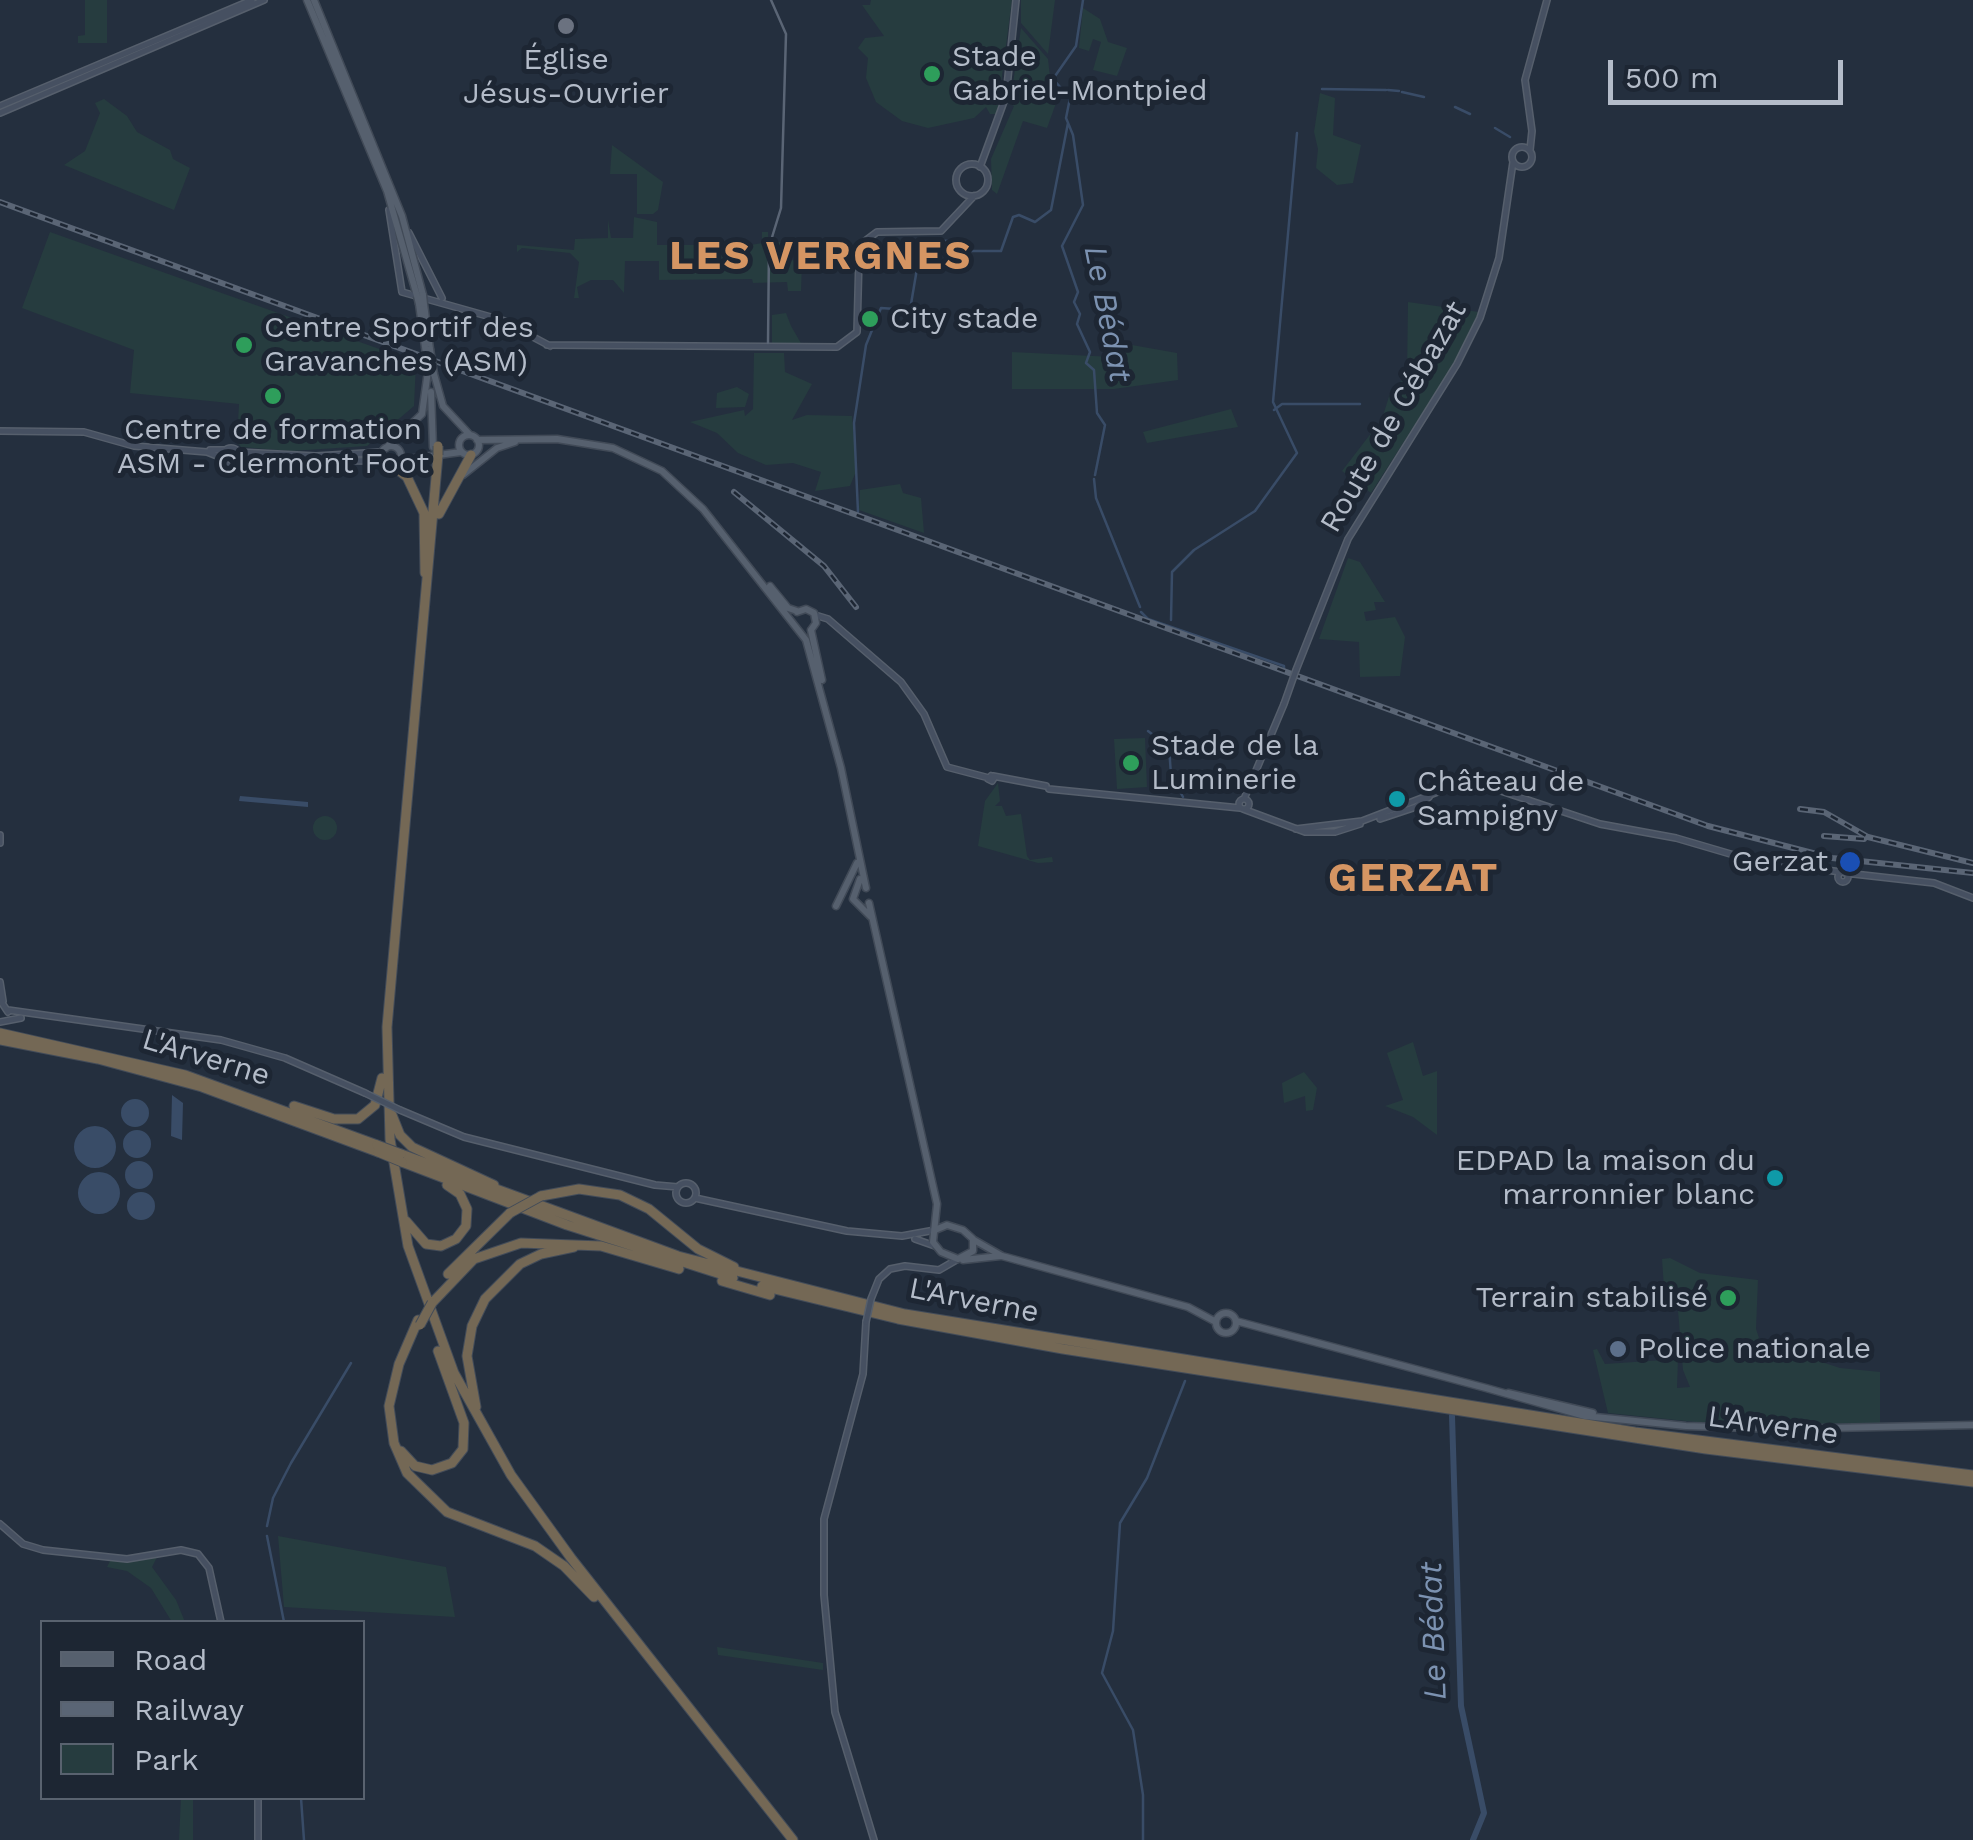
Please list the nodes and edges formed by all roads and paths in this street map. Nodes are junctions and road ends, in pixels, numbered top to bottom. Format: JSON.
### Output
{"nodes":[{"id":1,"x":264,"y":0,"type":"edge"},
{"id":2,"x":310,"y":0,"type":"edge"},
{"id":3,"x":1016,"y":0,"type":"edge"},
{"id":4,"x":1547,"y":0,"type":"edge"},
{"id":5,"x":250,"y":1,"type":"edge"},
{"id":6,"x":241,"y":9,"type":"junction"},
{"id":7,"x":0,"y":109,"type":"edge"},
{"id":8,"x":1532,"y":124,"type":"junction"},
{"id":9,"x":1522,"y":146,"type":"junction"},
{"id":10,"x":1530,"y":150,"type":"junction"},
{"id":11,"x":372,"y":154,"type":"junction"},
{"id":12,"x":1513,"y":162,"type":"junction"},
{"id":13,"x":1521,"y":166,"type":"junction"},
{"id":14,"x":980,"y":167,"type":"junction"},
{"id":15,"x":958,"y":188,"type":"junction"},
{"id":16,"x":1509,"y":190,"type":"junction"},
{"id":17,"x":974,"y":196,"type":"junction"},
{"id":18,"x":958,"y":212,"type":"junction"},
{"id":19,"x":404,"y":222,"type":"junction"},
{"id":20,"x":884,"y":232,"type":"junction"},
{"id":21,"x":421,"y":300,"type":"junction"},
{"id":22,"x":462,"y":310,"type":"junction"},
{"id":23,"x":547,"y":346,"type":"junction"},
{"id":24,"x":812,"y":348,"type":"junction"},
{"id":25,"x":798,"y":350,"type":"junction"},
{"id":26,"x":431,"y":372,"type":"junction"},
{"id":27,"x":0,"y":431,"type":"edge"},
{"id":28,"x":474,"y":438,"type":"junction"},
{"id":29,"x":526,"y":439,"type":"junction"},
{"id":30,"x":384,"y":450,"type":"junction"},
{"id":31,"x":399,"y":450,"type":"junction"},
{"id":32,"x":467,"y":450,"type":"junction"},
{"id":33,"x":435,"y":451,"type":"junction"},
{"id":34,"x":223,"y":454,"type":"junction"},
{"id":35,"x":239,"y":456,"type":"junction"},
{"id":36,"x":392,"y":462,"type":"junction"},
{"id":37,"x":454,"y":482,"type":"junction"},
{"id":38,"x":432,"y":542,"type":"junction"},
{"id":39,"x":425,"y":576,"type":"junction"},
{"id":40,"x":796,"y":615,"type":"junction"},
{"id":41,"x":814,"y":622,"type":"junction"},
{"id":42,"x":800,"y":630,"type":"junction"},
{"id":43,"x":833,"y":736,"type":"junction"},
{"id":44,"x":1513,"y":792,"type":"junction"},
{"id":45,"x":1244,"y":804,"type":"junction"},
{"id":46,"x":1579,"y":815,"type":"junction"},
{"id":47,"x":0,"y":834,"type":"edge"},
{"id":48,"x":857,"y":842,"type":"junction"},
{"id":49,"x":0,"y":843,"type":"edge"},
{"id":50,"x":862,"y":888,"type":"junction"},
{"id":51,"x":1973,"y":898,"type":"edge"},
{"id":52,"x":865,"y":904,"type":"junction"},
{"id":53,"x":836,"y":906,"type":"dead end"},
{"id":54,"x":0,"y":982,"type":"edge"},
{"id":55,"x":1,"y":1001,"type":"edge"},
{"id":56,"x":8,"y":1010,"type":"junction"},
{"id":57,"x":95,"y":1023,"type":"junction"},
{"id":58,"x":388,"y":1027,"type":"junction"},
{"id":59,"x":2,"y":1031,"type":"edge"},
{"id":60,"x":382,"y":1078,"type":"junction"},
{"id":61,"x":246,"y":1095,"type":"junction"},
{"id":62,"x":378,"y":1149,"type":"junction"},
{"id":63,"x":401,"y":1158,"type":"junction"},
{"id":64,"x":655,"y":1185,"type":"junction"},
{"id":65,"x":678,"y":1186,"type":"junction"},
{"id":66,"x":398,"y":1195,"type":"junction"},
{"id":67,"x":676,"y":1195,"type":"junction"},
{"id":68,"x":696,"y":1195,"type":"junction"},
{"id":69,"x":937,"y":1204,"type":"junction"},
{"id":70,"x":535,"y":1207,"type":"junction"},
{"id":71,"x":952,"y":1225,"type":"junction"},
{"id":72,"x":935,"y":1230,"type":"junction"},
{"id":73,"x":902,"y":1236,"type":"junction"},
{"id":74,"x":973,"y":1239,"type":"junction"},
{"id":75,"x":938,"y":1249,"type":"junction"},
{"id":76,"x":621,"y":1252,"type":"junction"},
{"id":77,"x":1002,"y":1256,"type":"junction"},
{"id":78,"x":960,"y":1259,"type":"junction"},
{"id":79,"x":934,"y":1270,"type":"junction"},
{"id":80,"x":768,"y":1282,"type":"junction"},
{"id":81,"x":432,"y":1301,"type":"junction"},
{"id":82,"x":1217,"y":1319,"type":"junction"},
{"id":83,"x":419,"y":1322,"type":"junction"},
{"id":84,"x":1236,"y":1324,"type":"junction"},
{"id":85,"x":943,"y":1328,"type":"junction"},
{"id":86,"x":438,"y":1350,"type":"junction"},
{"id":87,"x":1973,"y":1425,"type":"edge"},
{"id":88,"x":500,"y":1457,"type":"junction"},
{"id":89,"x":1973,"y":1479,"type":"edge"},
{"id":90,"x":0,"y":1524,"type":"edge"},
{"id":91,"x":594,"y":1596,"type":"junction"},
{"id":92,"x":221,"y":1620,"type":"edge"},
{"id":93,"x":258,"y":1800,"type":"edge"},
{"id":94,"x":258,"y":1840,"type":"edge"},
{"id":95,"x":790,"y":1840,"type":"edge"},
{"id":96,"x":874,"y":1840,"type":"edge"}],
"edges":[{"from":1,"to":6,"type":"main road"},
{"from":2,"to":11,"type":"main road"},
{"from":2,"to":19,"type":"main road"},
{"from":3,"to":14,"type":"main road"},
{"from":4,"to":8,"type":"main road"},
{"from":5,"to":6,"type":"main road"},
{"from":5,"to":7,"type":"main road"},
{"from":6,"to":7,"type":"main road"},
{"from":8,"to":9,"type":"main road"},
{"from":8,"to":10,"type":"main road"},
{"from":9,"to":10,"type":"main road"},
{"from":9,"to":12,"type":"main road"},
{"from":10,"to":13,"type":"main road"},
{"from":11,"to":21,"type":"main road"},
{"from":11,"to":22,"type":"main road"},
{"from":12,"to":13,"type":"main road"},
{"from":12,"to":16,"type":"main road","name":"Route de Cébazat"},
{"from":13,"to":16,"type":"main road","name":"Route de Cébazat"},
{"from":14,"to":15,"type":"main road"},
{"from":14,"to":17,"type":"main road"},
{"from":15,"to":17,"type":"main road"},
{"from":15,"to":18,"type":"main road"},
{"from":16,"to":45,"type":"main road","name":"Route de Cébazat","bridge":true},
{"from":17,"to":18,"type":"main road"},
{"from":18,"to":20,"type":"main road"},
{"from":19,"to":21,"type":"main road"},
{"from":19,"to":22,"type":"main road"},
{"from":20,"to":24,"type":"main road"},
{"from":20,"to":25,"type":"main road"},
{"from":21,"to":26,"type":"main road","bridge":true},
{"from":22,"to":23,"type":"main road"},
{"from":23,"to":24,"type":"main road"},
{"from":23,"to":25,"type":"main road"},
{"from":24,"to":25,"type":"main road"},
{"from":26,"to":28,"type":"main road"},
{"from":26,"to":30,"type":"main road"},
{"from":26,"to":33,"type":"main road"},
{"from":27,"to":34,"type":"main road"},
{"from":28,"to":29,"type":"main road"},
{"from":28,"to":32,"type":"main road"},
{"from":28,"to":32,"type":"main road"},
{"from":29,"to":32,"type":"main road"},
{"from":29,"to":37,"type":"main road"},
{"from":29,"to":40,"type":"main road"},
{"from":30,"to":31,"type":"main road"},
{"from":30,"to":35,"type":"main road"},
{"from":30,"to":36,"type":"main road"},
{"from":31,"to":32,"type":"main road"},
{"from":31,"to":36,"type":"main road"},
{"from":32,"to":36,"type":"main road"},
{"from":32,"to":37,"type":"highway"},
{"from":33,"to":38,"type":"highway"},
{"from":33,"to":39,"type":"highway"},
{"from":34,"to":35,"type":"main road"},
{"from":34,"to":35,"type":"main road"},
{"from":35,"to":36,"type":"main road"},
{"from":36,"to":39,"type":"highway"},
{"from":37,"to":38,"type":"highway"},
{"from":38,"to":58,"type":"highway"},
{"from":39,"to":60,"type":"highway"},
{"from":40,"to":41,"type":"main road"},
{"from":40,"to":42,"type":"main road"},
{"from":41,"to":42,"type":"main road"},
{"from":41,"to":43,"type":"main road"},
{"from":41,"to":45,"type":"main road"},
{"from":42,"to":43,"type":"main road"},
{"from":43,"to":48,"type":"main road"},
{"from":44,"to":45,"type":"main road"},
{"from":44,"to":46,"type":"main road"},
{"from":44,"to":46,"type":"main road"},
{"from":46,"to":51,"type":"main road"},
{"from":47,"to":49,"type":"main road"},
{"from":48,"to":50,"type":"main road"},
{"from":48,"to":53,"type":"main road"},
{"from":50,"to":52,"type":"main road"},
{"from":50,"to":52,"type":"main road"},
{"from":52,"to":69,"type":"main road"},
{"from":54,"to":55,"type":"main road"},
{"from":55,"to":56,"type":"main road"},
{"from":56,"to":57,"type":"main road"},
{"from":56,"to":59,"type":"main road"},
{"from":57,"to":59,"type":"main road"},
{"from":57,"to":64,"type":"main road","bridge":true},
{"from":58,"to":66,"type":"highway"},
{"from":58,"to":70,"type":"highway"},
{"from":59,"to":61,"type":"highway","name":"L'Arverne"},
{"from":59,"to":62,"type":"highway","name":"L'Arverne"},
{"from":60,"to":61,"type":"highway"},
{"from":60,"to":86,"type":"highway"},
{"from":61,"to":62,"type":"highway","name":"L'Arverne"},
{"from":62,"to":63,"type":"highway","name":"L'Arverne","bridge":true},
{"from":63,"to":66,"type":"highway"},
{"from":63,"to":70,"type":"highway","name":"L'Arverne"},
{"from":63,"to":85,"type":"highway","name":"L'Arverne"},
{"from":64,"to":65,"type":"main road"},
{"from":64,"to":67,"type":"main road"},
{"from":65,"to":67,"type":"main road"},
{"from":65,"to":68,"type":"main road"},
{"from":66,"to":88,"type":"highway"},
{"from":67,"to":68,"type":"main road"},
{"from":68,"to":73,"type":"main road"},
{"from":69,"to":71,"type":"main road"},
{"from":69,"to":72,"type":"main road"},
{"from":70,"to":80,"type":"highway","name":"L'Arverne"},
{"from":71,"to":72,"type":"main road"},
{"from":71,"to":74,"type":"main road"},
{"from":72,"to":73,"type":"main road"},
{"from":72,"to":75,"type":"main road"},
{"from":73,"to":75,"type":"main road"},
{"from":74,"to":77,"type":"main road"},
{"from":74,"to":78,"type":"main road"},
{"from":75,"to":78,"type":"main road"},
{"from":75,"to":79,"type":"main road"},
{"from":76,"to":81,"type":"highway"},
{"from":76,"to":85,"type":"highway"},
{"from":76,"to":88,"type":"highway"},
{"from":77,"to":78,"type":"main road"},
{"from":77,"to":82,"type":"main road"},
{"from":78,"to":79,"type":"main road"},
{"from":79,"to":96,"type":"main road","bridge":true},
{"from":80,"to":81,"type":"highway","bridge":true},
{"from":80,"to":89,"type":"highway","name":"L'Arverne"},
{"from":81,"to":83,"type":"highway","bridge":true},
{"from":82,"to":84,"type":"main road"},
{"from":82,"to":84,"type":"main road"},
{"from":83,"to":86,"type":"highway"},
{"from":83,"to":91,"type":"highway"},
{"from":84,"to":87,"type":"main road"},
{"from":85,"to":89,"type":"highway","name":"L'Arverne"},
{"from":86,"to":91,"type":"highway"},
{"from":88,"to":95,"type":"highway"},
{"from":90,"to":92,"type":"main road"},
{"from":91,"to":95,"type":"highway"},
{"from":93,"to":94,"type":"main road"}]}
